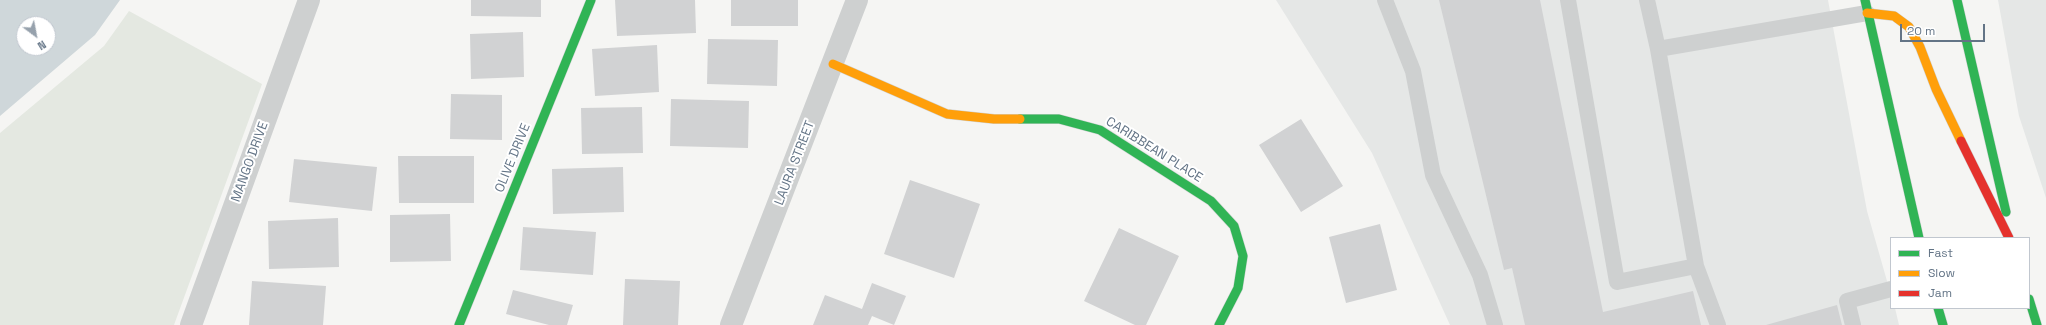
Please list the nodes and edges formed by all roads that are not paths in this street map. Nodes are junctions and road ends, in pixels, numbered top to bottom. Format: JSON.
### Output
{"nodes":[{"id":1,"x":309,"y":0,"type":"edge"},
{"id":2,"x":591,"y":0,"type":"edge"},
{"id":3,"x":857,"y":0,"type":"edge"},
{"id":4,"x":1385,"y":0,"type":"edge"},
{"id":5,"x":1568,"y":0,"type":"edge"},
{"id":6,"x":1647,"y":0,"type":"edge"},
{"id":7,"x":1957,"y":0,"type":"edge"},
{"id":8,"x":1866,"y":7,"type":"edge"},
{"id":9,"x":1658,"y":49,"type":"junction"},
{"id":10,"x":833,"y":64,"type":"junction"},
{"id":11,"x":1920,"y":237,"type":"edge"},
{"id":12,"x":2009,"y":237,"type":"edge"},
{"id":13,"x":2012,"y":237,"type":"edge"},
{"id":14,"x":1696,"y":266,"type":"junction"},
{"id":15,"x":1890,"y":289,"type":"edge"},
{"id":16,"x":2030,"y":302,"type":"edge"},
{"id":17,"x":1938,"y":309,"type":"edge"},
{"id":18,"x":191,"y":325,"type":"edge"},
{"id":19,"x":459,"y":325,"type":"edge"},
{"id":20,"x":731,"y":325,"type":"edge"},
{"id":21,"x":1219,"y":325,"type":"edge"},
{"id":22,"x":1495,"y":325,"type":"edge"},
{"id":23,"x":1718,"y":325,"type":"edge"},
{"id":24,"x":1853,"y":325,"type":"edge"},
{"id":25,"x":1943,"y":325,"type":"edge"},
{"id":26,"x":2037,"y":325,"type":"edge"}],
"edges":[{"from":1,"to":18,"type":"street","name":"MANGO DRIVE"},
{"from":2,"to":19,"type":"street","name":"OLIVE DRIVE"},
{"from":3,"to":10,"type":"street","name":"LAURA STREET"},
{"from":4,"to":22,"type":"lane"},
{"from":5,"to":14,"type":"lane"},
{"from":6,"to":9,"type":"lane"},
{"from":7,"to":13,"type":"street"},
{"from":8,"to":9,"type":"lane"},
{"from":8,"to":11,"type":"street"},
{"from":8,"to":12,"type":"street"},
{"from":9,"to":14,"type":"lane"},
{"from":10,"to":20,"type":"street","name":"LAURA STREET"},
{"from":10,"to":21,"type":"street","name":"CARIBBEAN PLACE"},
{"from":14,"to":23,"type":"lane"},
{"from":15,"to":24,"type":"lane"},
{"from":16,"to":26,"type":"street"},
{"from":17,"to":25,"type":"street"}]}
